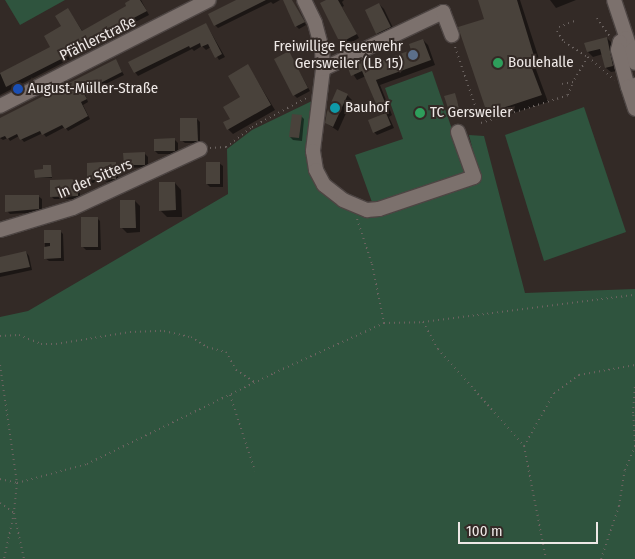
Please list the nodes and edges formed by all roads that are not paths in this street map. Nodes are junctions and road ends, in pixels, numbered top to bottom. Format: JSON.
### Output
{"nodes":[{"id":1,"x":209,"y":0,"type":"edge"},
{"id":2,"x":304,"y":0,"type":"edge"},
{"id":3,"x":614,"y":0,"type":"edge"},
{"id":4,"x":452,"y":35,"type":"road end"},
{"id":5,"x":622,"y":43,"type":"junction"},
{"id":6,"x":635,"y":63,"type":"edge"},
{"id":7,"x":323,"y":69,"type":"junction"},
{"id":8,"x":632,"y":86,"type":"edge"},
{"id":9,"x":0,"y":106,"type":"edge"},
{"id":10,"x":635,"y":109,"type":"edge"},
{"id":11,"x":458,"y":132,"type":"dead end"},
{"id":12,"x":200,"y":148,"type":"road end"},
{"id":13,"x":0,"y":230,"type":"edge"}],
"edges":[{"from":1,"to":9,"type":"street","name":"Pfählerstraße"},
{"from":2,"to":7,"type":"street"},
{"from":3,"to":5,"type":"street"},
{"from":4,"to":7,"type":"street"},
{"from":5,"to":6,"type":"street"},
{"from":5,"to":8,"type":"street"},
{"from":7,"to":11,"type":"street"},
{"from":8,"to":10,"type":"street"},
{"from":12,"to":13,"type":"street","name":"In der Sitters"}]}
